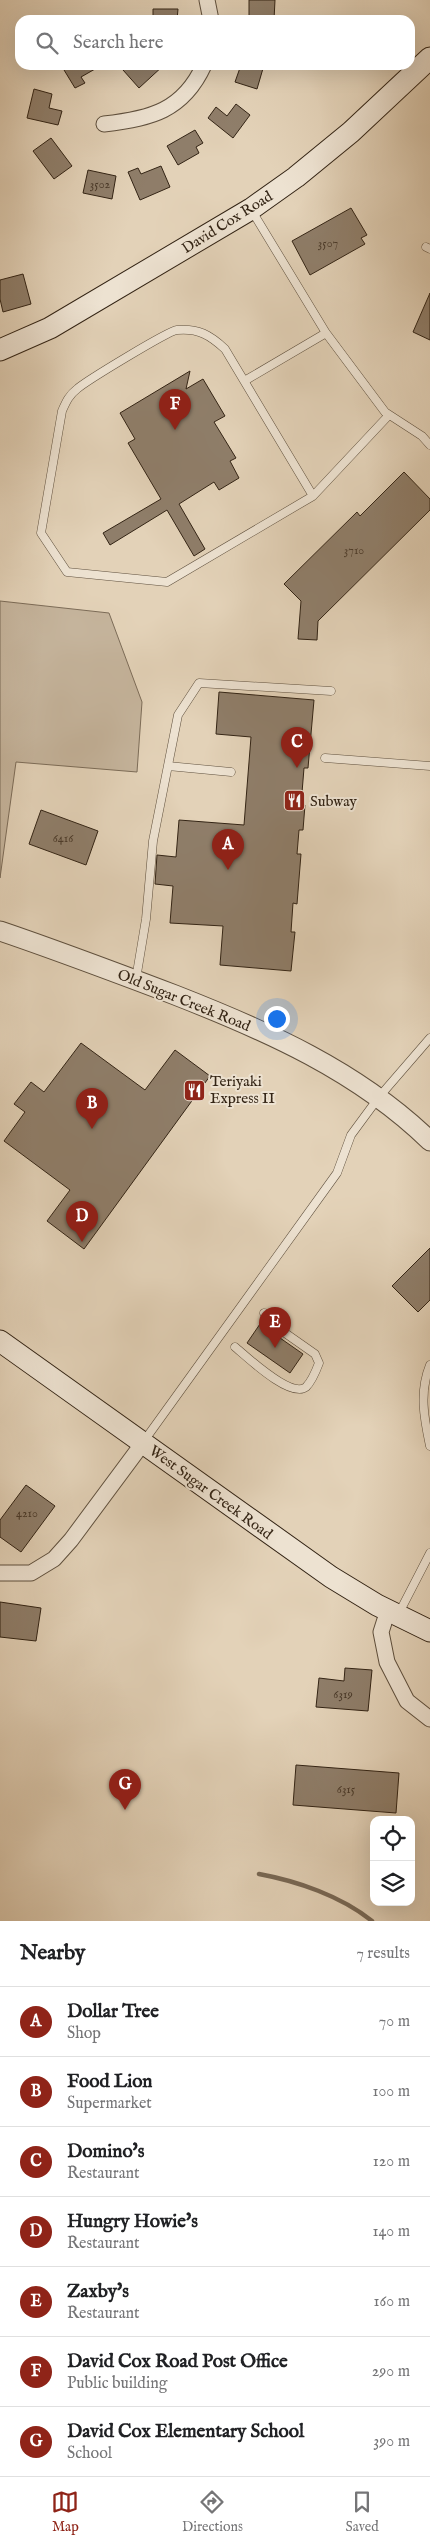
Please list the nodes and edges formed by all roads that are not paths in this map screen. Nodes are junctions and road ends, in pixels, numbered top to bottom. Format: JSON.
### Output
{"nodes":[{"id":1,"x":207,"y":0,"type":"edge"},
{"id":2,"x":210,"y":15,"type":"edge"},
{"id":3,"x":430,"y":58,"type":"edge"},
{"id":4,"x":201,"y":70,"type":"edge"},
{"id":5,"x":104,"y":124,"type":"dead end"},
{"id":6,"x":251,"y":209,"type":"junction"},
{"id":7,"x":326,"y":333,"type":"junction"},
{"id":8,"x":0,"y":350,"type":"edge"},
{"id":9,"x":246,"y":380,"type":"junction"},
{"id":10,"x":389,"y":415,"type":"junction"},
{"id":11,"x":430,"y":444,"type":"edge"},
{"id":12,"x":313,"y":496,"type":"junction"},
{"id":13,"x":331,"y":691,"type":"dead end"},
{"id":14,"x":325,"y":758,"type":"dead end"},
{"id":15,"x":168,"y":766,"type":"junction"},
{"id":16,"x":430,"y":766,"type":"edge"},
{"id":17,"x":231,"y":772,"type":"dead end"},
{"id":18,"x":0,"y":930,"type":"edge"},
{"id":19,"x":136,"y":980,"type":"junction"},
{"id":20,"x":430,"y":1038,"type":"edge"},
{"id":21,"x":379,"y":1097,"type":"junction"},
{"id":22,"x":430,"y":1141,"type":"edge"},
{"id":23,"x":264,"y":1313,"type":"dead end"},
{"id":24,"x":0,"y":1341,"type":"edge"},
{"id":25,"x":235,"y":1347,"type":"dead end"},
{"id":26,"x":430,"y":1365,"type":"edge"},
{"id":27,"x":143,"y":1443,"type":"junction"},
{"id":28,"x":430,"y":1446,"type":"edge"},
{"id":29,"x":430,"y":1553,"type":"edge"},
{"id":30,"x":0,"y":1573,"type":"edge"},
{"id":31,"x":393,"y":1612,"type":"junction"},
{"id":32,"x":430,"y":1631,"type":"edge"},
{"id":33,"x":430,"y":1719,"type":"edge"}],
"edges":[{"from":1,"to":2,"type":"street"},
{"from":3,"to":6,"type":"main road","name":"David Cox Road"},
{"from":4,"to":5,"type":"street"},
{"from":6,"to":7,"type":"lane"},
{"from":6,"to":8,"type":"main road","name":"David Cox Road"},
{"from":7,"to":9,"type":"lane"},
{"from":7,"to":10,"type":"lane"},
{"from":9,"to":12,"type":"lane"},
{"from":9,"to":12,"type":"lane"},
{"from":10,"to":11,"type":"lane"},
{"from":10,"to":12,"type":"lane"},
{"from":13,"to":15,"type":"lane"},
{"from":14,"to":16,"type":"lane"},
{"from":15,"to":17,"type":"lane"},
{"from":15,"to":19,"type":"lane"},
{"from":18,"to":19,"type":"street","name":"Old Sugar Creek Road"},
{"from":19,"to":21,"type":"street","name":"Old Sugar Creek Road"},
{"from":20,"to":21,"type":"lane"},
{"from":21,"to":22,"type":"street","name":"Old Sugar Creek Road"},
{"from":21,"to":27,"type":"lane"},
{"from":23,"to":25,"type":"lane"},
{"from":24,"to":27,"type":"main road","name":"West Sugar Creek Road"},
{"from":26,"to":28,"type":"lane"},
{"from":27,"to":30,"type":"street"},
{"from":27,"to":31,"type":"main road","name":"West Sugar Creek Road"},
{"from":29,"to":31,"type":"lane"},
{"from":31,"to":32,"type":"main road","name":"West Sugar Creek Road"},
{"from":31,"to":33,"type":"street"}]}
